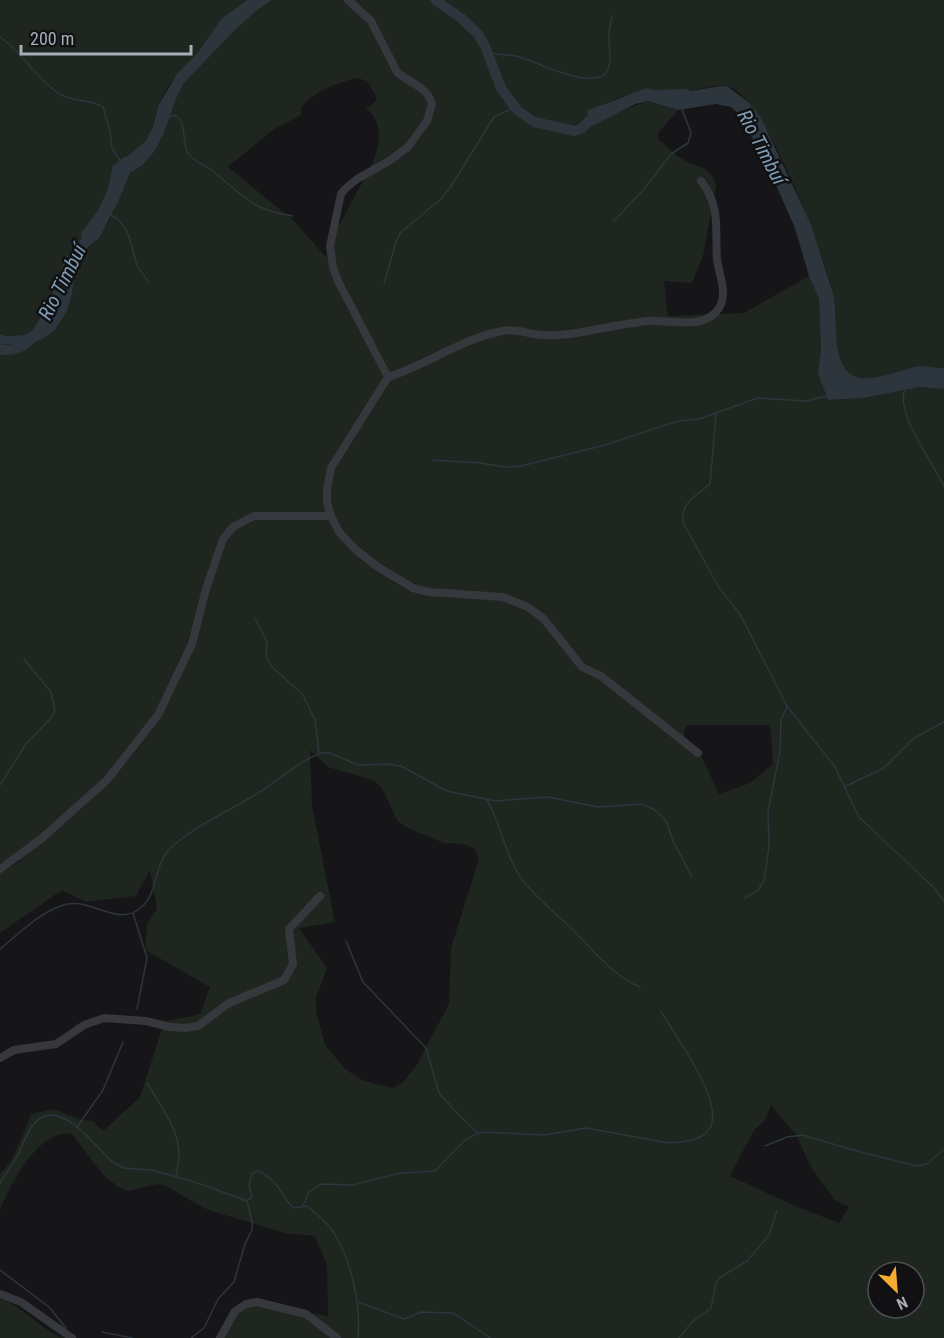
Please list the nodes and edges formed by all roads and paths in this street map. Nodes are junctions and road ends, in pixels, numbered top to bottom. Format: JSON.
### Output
{"nodes":[{"id":1,"x":348,"y":0,"type":"edge"},
{"id":2,"x":701,"y":181,"type":"dead end"},
{"id":3,"x":388,"y":377,"type":"junction"},
{"id":4,"x":331,"y":516,"type":"junction"},
{"id":5,"x":698,"y":753,"type":"dead end"},
{"id":6,"x":0,"y":869,"type":"edge"},
{"id":7,"x":320,"y":896,"type":"dead end"},
{"id":8,"x":0,"y":1058,"type":"edge"},
{"id":9,"x":0,"y":1294,"type":"edge"},
{"id":10,"x":72,"y":1338,"type":"edge"},
{"id":11,"x":220,"y":1338,"type":"edge"},
{"id":12,"x":337,"y":1338,"type":"edge"}],
"edges":[{"from":1,"to":3,"type":"street"},
{"from":2,"to":3,"type":"street"},
{"from":3,"to":4,"type":"street"},
{"from":4,"to":5,"type":"street"},
{"from":4,"to":6,"type":"street"},
{"from":7,"to":8,"type":"street"},
{"from":9,"to":10,"type":"street"},
{"from":11,"to":12,"type":"street"}]}
